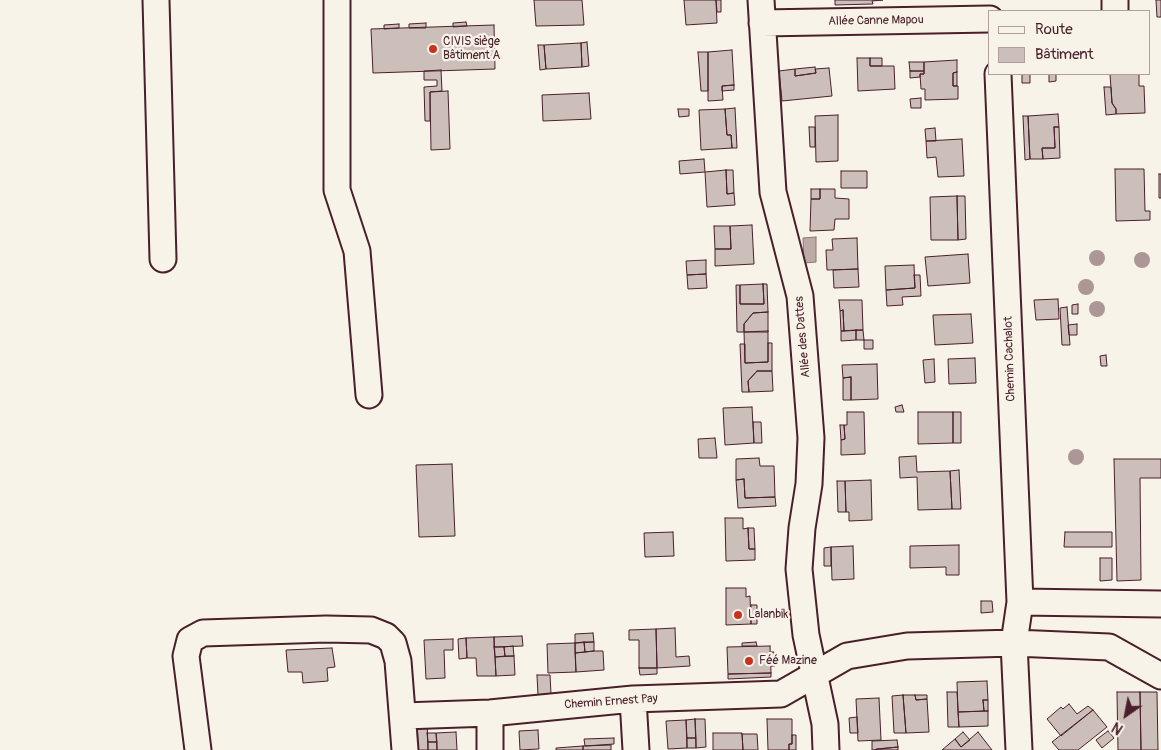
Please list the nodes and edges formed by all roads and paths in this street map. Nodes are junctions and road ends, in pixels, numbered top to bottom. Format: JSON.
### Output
{"nodes":[{"id":1,"x":156,"y":0,"type":"edge"},
{"id":2,"x":336,"y":0,"type":"edge"},
{"id":3,"x":761,"y":12,"type":"edge"},
{"id":4,"x":988,"y":18,"type":"edge"},
{"id":5,"x":998,"y":75,"type":"edge"},
{"id":6,"x":163,"y":259,"type":"dead end"},
{"id":7,"x":369,"y":395,"type":"dead end"},
{"id":8,"x":1020,"y":602,"type":"junction"},
{"id":9,"x":1161,"y":604,"type":"edge"},
{"id":10,"x":1014,"y":643,"type":"junction"},
{"id":11,"x":814,"y":676,"type":"junction"},
{"id":12,"x":1161,"y":676,"type":"edge"},
{"id":13,"x":633,"y":700,"type":"junction"},
{"id":14,"x":490,"y":713,"type":"junction"},
{"id":15,"x":403,"y":716,"type":"junction"},
{"id":16,"x":198,"y":750,"type":"edge"},
{"id":17,"x":405,"y":750,"type":"edge"},
{"id":18,"x":490,"y":750,"type":"edge"},
{"id":19,"x":636,"y":750,"type":"edge"},
{"id":20,"x":826,"y":750,"type":"edge"},
{"id":21,"x":1019,"y":750,"type":"edge"}],
"edges":[{"from":1,"to":6,"type":"street"},
{"from":2,"to":7,"type":"street"},
{"from":3,"to":4,"type":"street","name":"Allée Canne Mapou"},
{"from":3,"to":11,"type":"street","name":"Allée des Dattes"},
{"from":5,"to":8,"type":"street","name":"Chemin Cachalot"},
{"from":8,"to":9,"type":"street"},
{"from":8,"to":10,"type":"street","name":"Chemin Cachalot"},
{"from":10,"to":11,"type":"street"},
{"from":10,"to":12,"type":"street"},
{"from":10,"to":21,"type":"street","name":"Chemin Cachalot"},
{"from":11,"to":13,"type":"street","name":"Chemin Ernest Pay"},
{"from":11,"to":20,"type":"street","name":"Allée des Dattes"},
{"from":13,"to":14,"type":"street","name":"Chemin Ernest Pay"},
{"from":13,"to":19,"type":"street"},
{"from":14,"to":15,"type":"street","name":"Chemin Ernest Pay"},
{"from":14,"to":18,"type":"street"},
{"from":15,"to":16,"type":"street"},
{"from":15,"to":17,"type":"street"}]}
